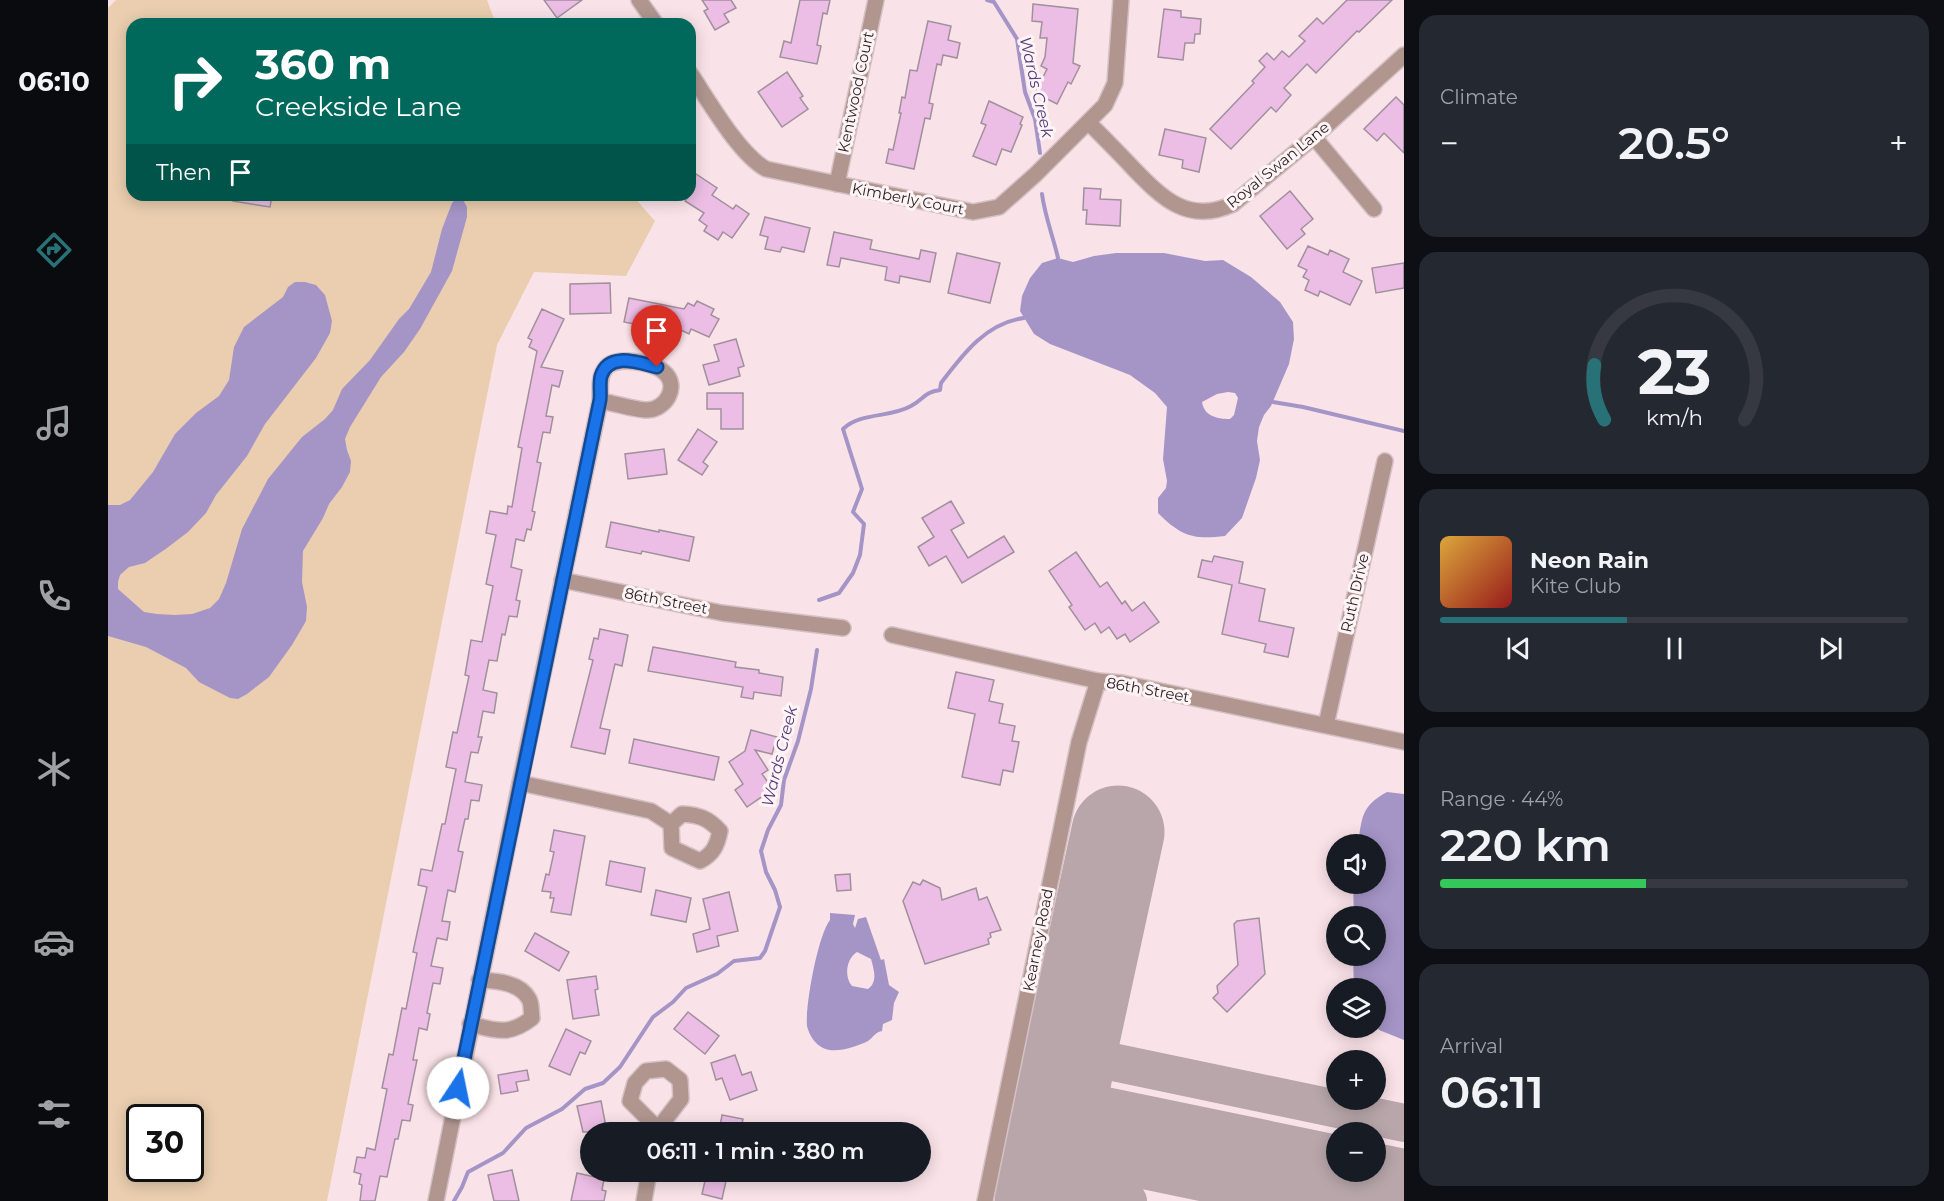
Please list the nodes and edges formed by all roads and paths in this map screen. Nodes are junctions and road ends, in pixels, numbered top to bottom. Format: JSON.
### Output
{"nodes":[{"id":1,"x":639,"y":0,"type":"edge"},
{"id":2,"x":876,"y":0,"type":"edge"},
{"id":3,"x":1120,"y":0,"type":"edge"},
{"id":4,"x":652,"y":18,"type":"edge"},
{"id":5,"x":1404,"y":55,"type":"edge"},
{"id":6,"x":696,"y":82,"type":"edge"},
{"id":7,"x":1089,"y":123,"type":"junction"},
{"id":8,"x":1314,"y":137,"type":"junction"},
{"id":9,"x":837,"y":184,"type":"junction"},
{"id":10,"x":1374,"y":209,"type":"dead end"},
{"id":11,"x":600,"y":400,"type":"junction"},
{"id":12,"x":1385,"y":461,"type":"dead end"},
{"id":13,"x":562,"y":580,"type":"junction"},
{"id":14,"x":843,"y":628,"type":"dead end"},
{"id":15,"x":892,"y":635,"type":"dead end"},
{"id":16,"x":1098,"y":681,"type":"junction"},
{"id":17,"x":1326,"y":725,"type":"junction"},
{"id":18,"x":1404,"y":742,"type":"edge"},
{"id":19,"x":520,"y":783,"type":"junction"},
{"id":20,"x":671,"y":824,"type":"dead end"},
{"id":21,"x":480,"y":980,"type":"junction"},
{"id":22,"x":470,"y":1024,"type":"junction"},
{"id":23,"x":647,"y":1182,"type":"edge"},
{"id":24,"x":436,"y":1201,"type":"edge"},
{"id":25,"x":644,"y":1201,"type":"edge"},
{"id":26,"x":985,"y":1201,"type":"edge"}],
"edges":[{"from":1,"to":4,"type":"street"},
{"from":2,"to":9,"type":"street","name":"Kentwood Court"},
{"from":3,"to":7,"type":"street","name":"Kimberly Court"},
{"from":5,"to":8,"type":"street","name":"Royal Swan Lane"},
{"from":6,"to":9,"type":"street","name":"Kimberly Court"},
{"from":7,"to":8,"type":"street","name":"Royal Swan Lane"},
{"from":7,"to":9,"type":"street","name":"Kimberly Court"},
{"from":8,"to":10,"type":"street"},
{"from":11,"to":11,"type":"street"},
{"from":11,"to":13,"type":"street"},
{"from":12,"to":17,"type":"street","name":"Ruth Drive"},
{"from":13,"to":14,"type":"street","name":"86th Street"},
{"from":13,"to":19,"type":"street"},
{"from":15,"to":16,"type":"street","name":"86th Street"},
{"from":16,"to":17,"type":"street","name":"86th Street"},
{"from":16,"to":26,"type":"street","name":"Kearney Road"},
{"from":17,"to":18,"type":"street","name":"86th Street"},
{"from":19,"to":20,"type":"street"},
{"from":19,"to":21,"type":"street"},
{"from":21,"to":22,"type":"street"},
{"from":21,"to":22,"type":"street"},
{"from":22,"to":24,"type":"street"},
{"from":23,"to":25,"type":"street"}]}
